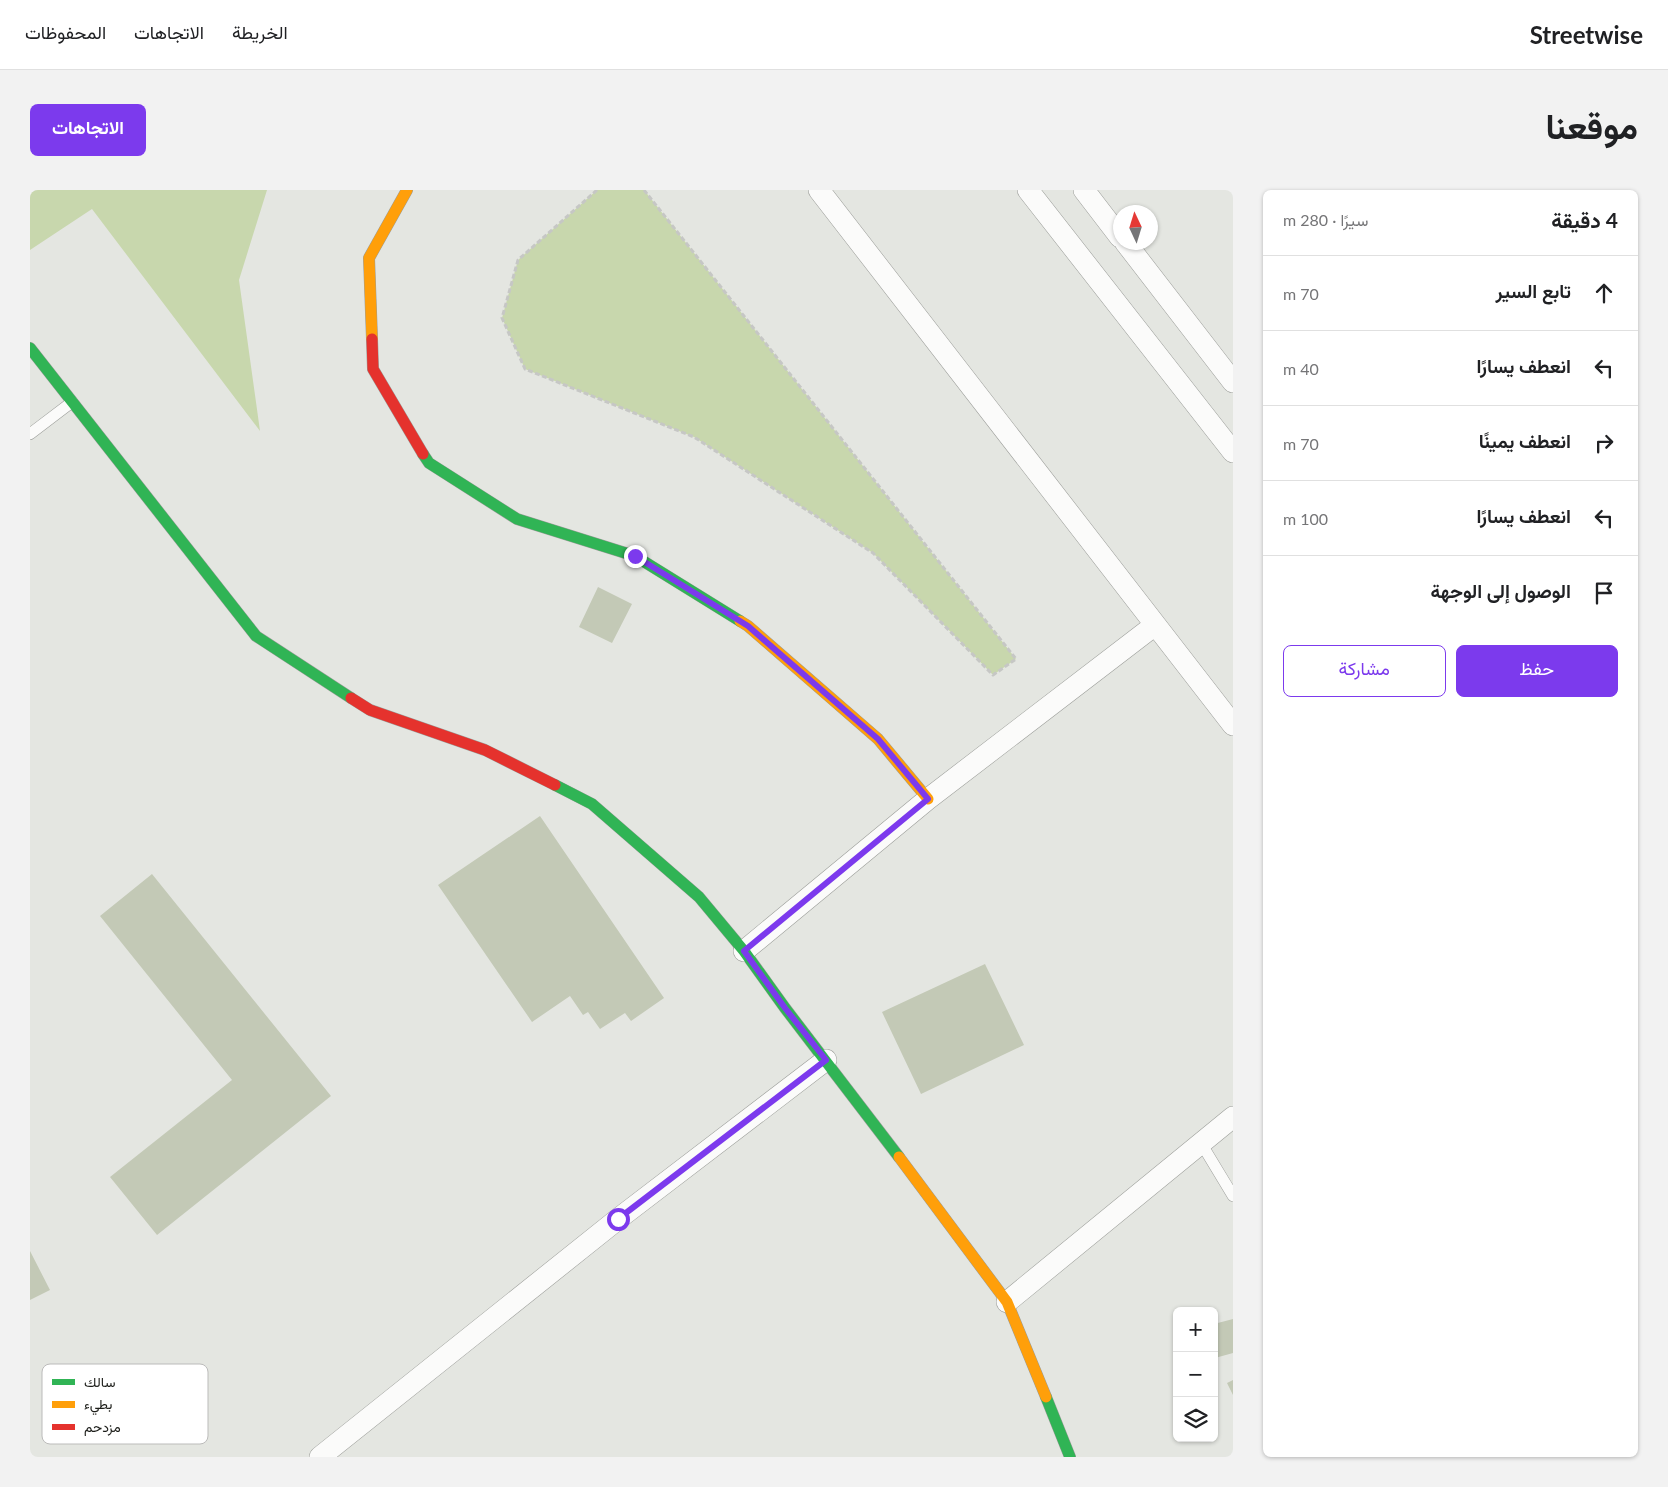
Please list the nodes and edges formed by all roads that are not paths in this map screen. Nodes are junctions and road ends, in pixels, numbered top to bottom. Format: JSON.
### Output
{"nodes":[{"id":1,"x":406,"y":190,"type":"edge"},
{"id":2,"x":819,"y":190,"type":"edge"},
{"id":3,"x":1028,"y":190,"type":"edge"},
{"id":4,"x":1084,"y":190,"type":"edge"},
{"id":5,"x":1113,"y":228,"type":"edge"},
{"id":6,"x":1131,"y":250,"type":"edge"},
{"id":7,"x":30,"y":348,"type":"edge"},
{"id":8,"x":1233,"y":382,"type":"edge"},
{"id":9,"x":72,"y":402,"type":"junction"},
{"id":10,"x":30,"y":434,"type":"edge"},
{"id":11,"x":1233,"y":452,"type":"edge"},
{"id":12,"x":1155,"y":625,"type":"junction"},
{"id":13,"x":1233,"y":725,"type":"edge"},
{"id":14,"x":928,"y":799,"type":"junction"},
{"id":15,"x":744,"y":951,"type":"junction"},
{"id":16,"x":826,"y":1060,"type":"junction"},
{"id":17,"x":1233,"y":1117,"type":"edge"},
{"id":18,"x":1201,"y":1143,"type":"junction"},
{"id":19,"x":1233,"y":1196,"type":"edge"},
{"id":20,"x":1007,"y":1302,"type":"junction"},
{"id":21,"x":320,"y":1457,"type":"edge"},
{"id":22,"x":1070,"y":1457,"type":"edge"}],
"edges":[{"from":1,"to":14,"type":"street"},
{"from":2,"to":12,"type":"street"},
{"from":3,"to":11,"type":"street"},
{"from":4,"to":5,"type":"street"},
{"from":6,"to":8,"type":"street"},
{"from":7,"to":9,"type":"street"},
{"from":9,"to":10,"type":"lane"},
{"from":9,"to":15,"type":"street"},
{"from":12,"to":13,"type":"street"},
{"from":12,"to":14,"type":"street"},
{"from":14,"to":15,"type":"street"},
{"from":15,"to":16,"type":"street"},
{"from":16,"to":20,"type":"street"},
{"from":16,"to":21,"type":"street"},
{"from":17,"to":18,"type":"street"},
{"from":18,"to":19,"type":"lane"},
{"from":18,"to":20,"type":"street"},
{"from":20,"to":22,"type":"street"}]}
